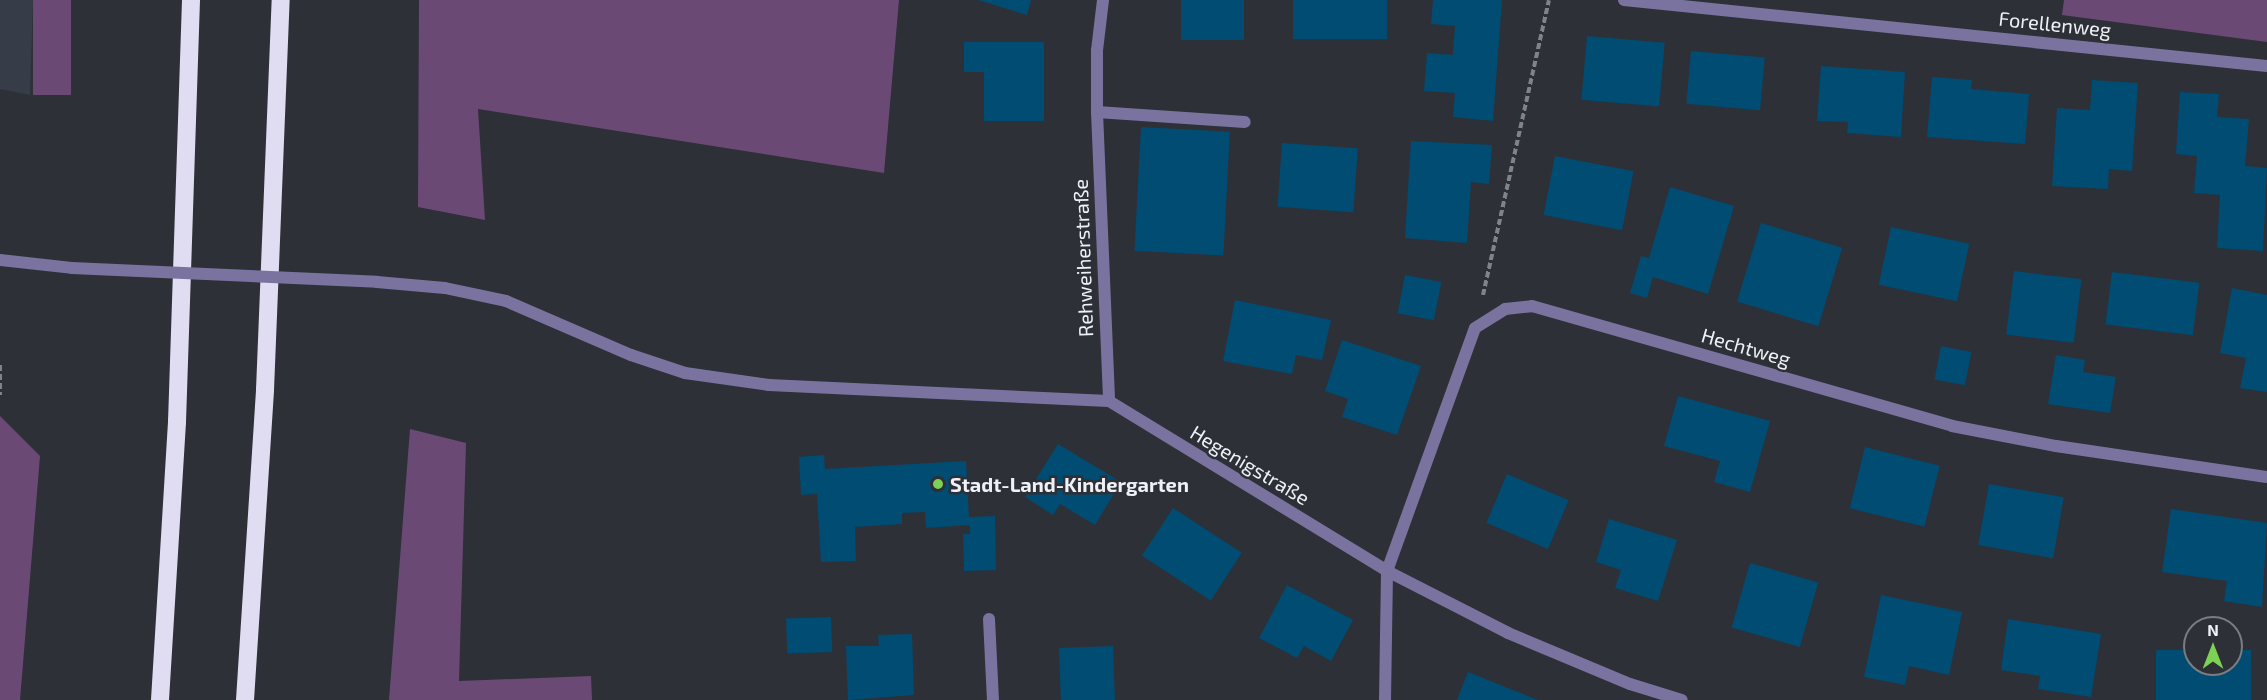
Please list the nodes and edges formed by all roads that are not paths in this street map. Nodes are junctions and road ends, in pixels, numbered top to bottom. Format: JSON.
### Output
{"nodes":[{"id":1,"x":191,"y":0,"type":"edge"},
{"id":2,"x":281,"y":0,"type":"edge"},
{"id":3,"x":1103,"y":0,"type":"edge"},
{"id":4,"x":1624,"y":0,"type":"edge"},
{"id":5,"x":2267,"y":66,"type":"edge"},
{"id":6,"x":1097,"y":112,"type":"junction"},
{"id":7,"x":1245,"y":122,"type":"dead end"},
{"id":8,"x":0,"y":260,"type":"edge"},
{"id":9,"x":1109,"y":401,"type":"junction"},
{"id":10,"x":2267,"y":477,"type":"edge"},
{"id":11,"x":1388,"y":570,"type":"junction"},
{"id":12,"x":989,"y":619,"type":"dead end"},
{"id":13,"x":160,"y":700,"type":"edge"},
{"id":14,"x":245,"y":700,"type":"edge"},
{"id":15,"x":993,"y":700,"type":"edge"},
{"id":16,"x":1385,"y":700,"type":"edge"},
{"id":17,"x":1682,"y":700,"type":"edge"}],
"edges":[{"from":1,"to":13,"type":"highway"},
{"from":2,"to":14,"type":"highway"},
{"from":3,"to":6,"type":"street","name":"Rehweiherstraße"},
{"from":4,"to":5,"type":"street","name":"Forellenweg"},
{"from":6,"to":7,"type":"street"},
{"from":6,"to":9,"type":"street","name":"Rehweiherstraße"},
{"from":8,"to":9,"type":"street","name":"Hegenigstraße","bridge":true},
{"from":9,"to":11,"type":"street","name":"Hegenigstraße"},
{"from":10,"to":11,"type":"street","name":"Hechtweg"},
{"from":11,"to":16,"type":"street"},
{"from":11,"to":17,"type":"street","name":"Hegenigstraße"},
{"from":12,"to":15,"type":"street"}]}
